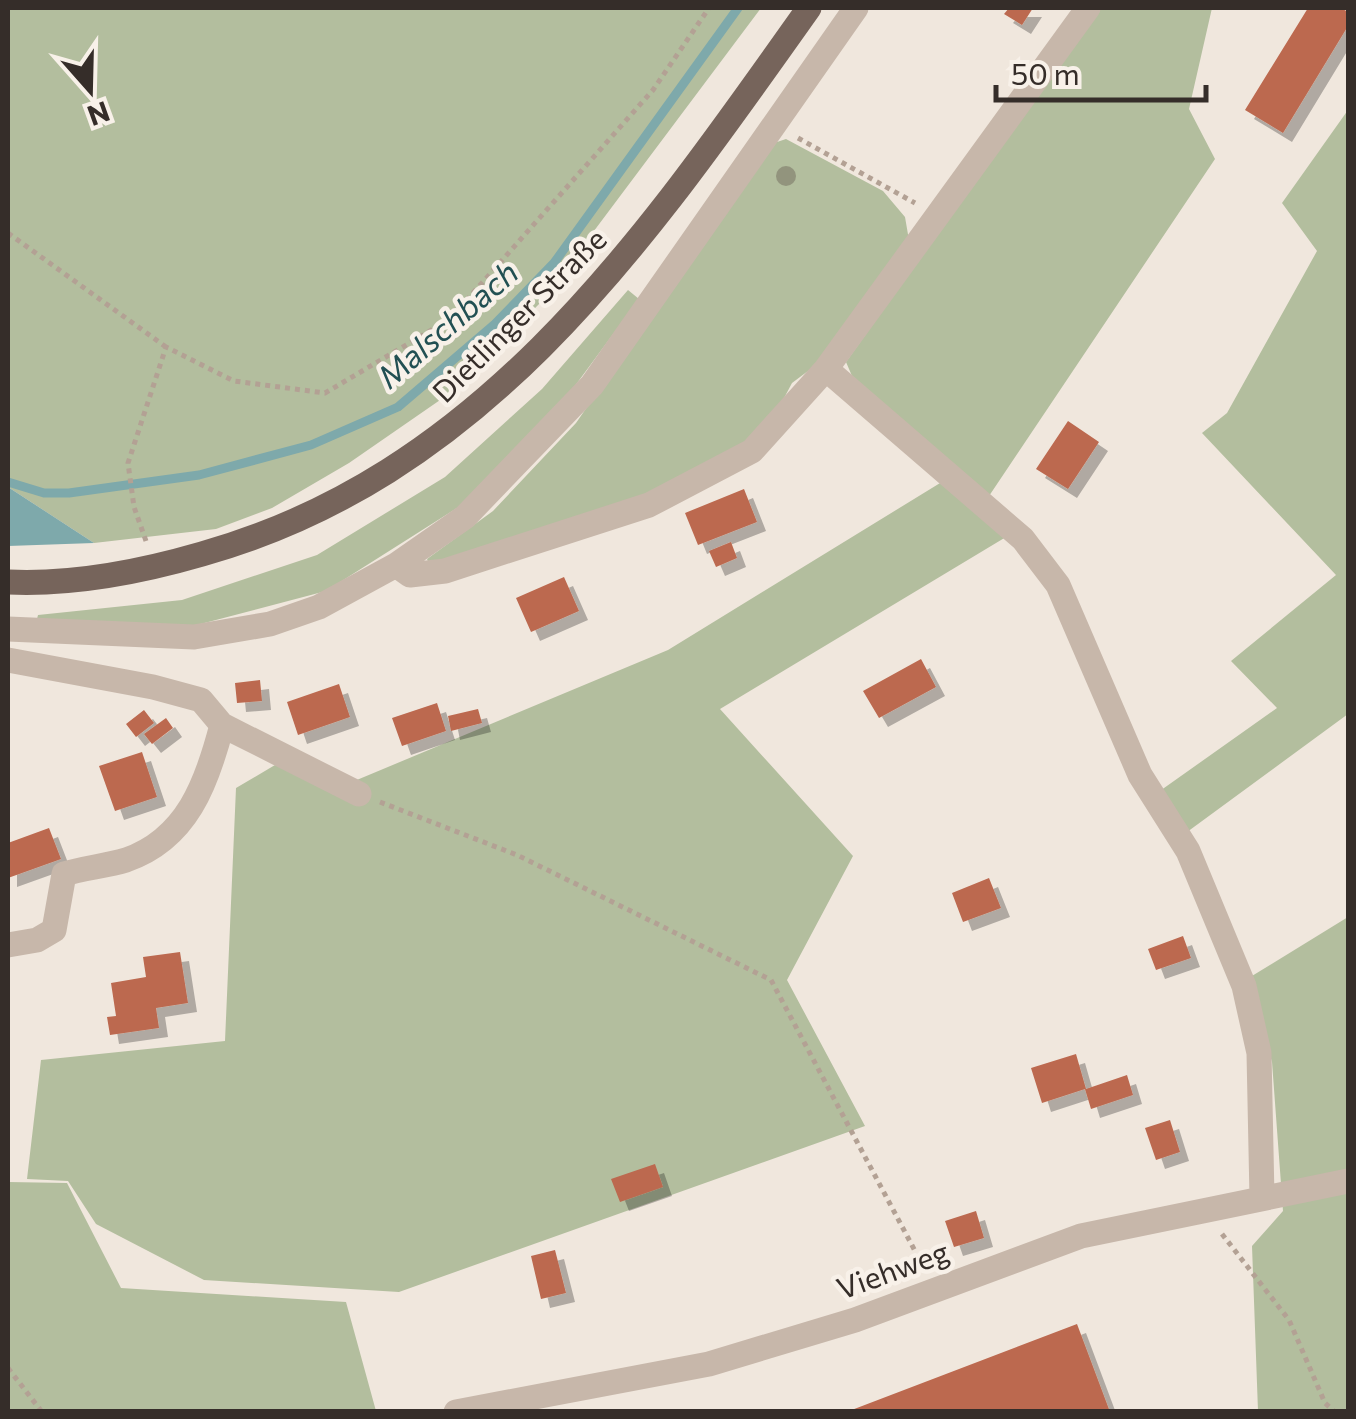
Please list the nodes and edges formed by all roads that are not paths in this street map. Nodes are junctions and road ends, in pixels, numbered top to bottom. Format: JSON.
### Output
{"nodes":[{"id":1,"x":809,"y":8,"type":"edge"},
{"id":2,"x":856,"y":8,"type":"edge"},
{"id":3,"x":1088,"y":8,"type":"edge"},
{"id":4,"x":826,"y":370,"type":"junction"},
{"id":5,"x":396,"y":565,"type":"junction"},
{"id":6,"x":8,"y":582,"type":"edge"},
{"id":7,"x":8,"y":629,"type":"edge"},
{"id":8,"x":8,"y":660,"type":"edge"},
{"id":9,"x":222,"y":726,"type":"junction"},
{"id":10,"x":358,"y":794,"type":"road end"},
{"id":11,"x":8,"y":945,"type":"edge"},
{"id":12,"x":1348,"y":1181,"type":"edge"},
{"id":13,"x":1262,"y":1198,"type":"junction"},
{"id":14,"x":456,"y":1412,"type":"edge"}],
"edges":[{"from":1,"to":6,"type":"main road","name":"Dietlinger Straße"},
{"from":2,"to":5,"type":"street"},
{"from":3,"to":4,"type":"street"},
{"from":4,"to":5,"type":"street"},
{"from":4,"to":13,"type":"street"},
{"from":5,"to":7,"type":"street"},
{"from":8,"to":9,"type":"street"},
{"from":9,"to":10,"type":"street"},
{"from":9,"to":11,"type":"street"},
{"from":12,"to":13,"type":"street","name":"Viehweg"},
{"from":13,"to":14,"type":"street","name":"Viehweg"}]}
